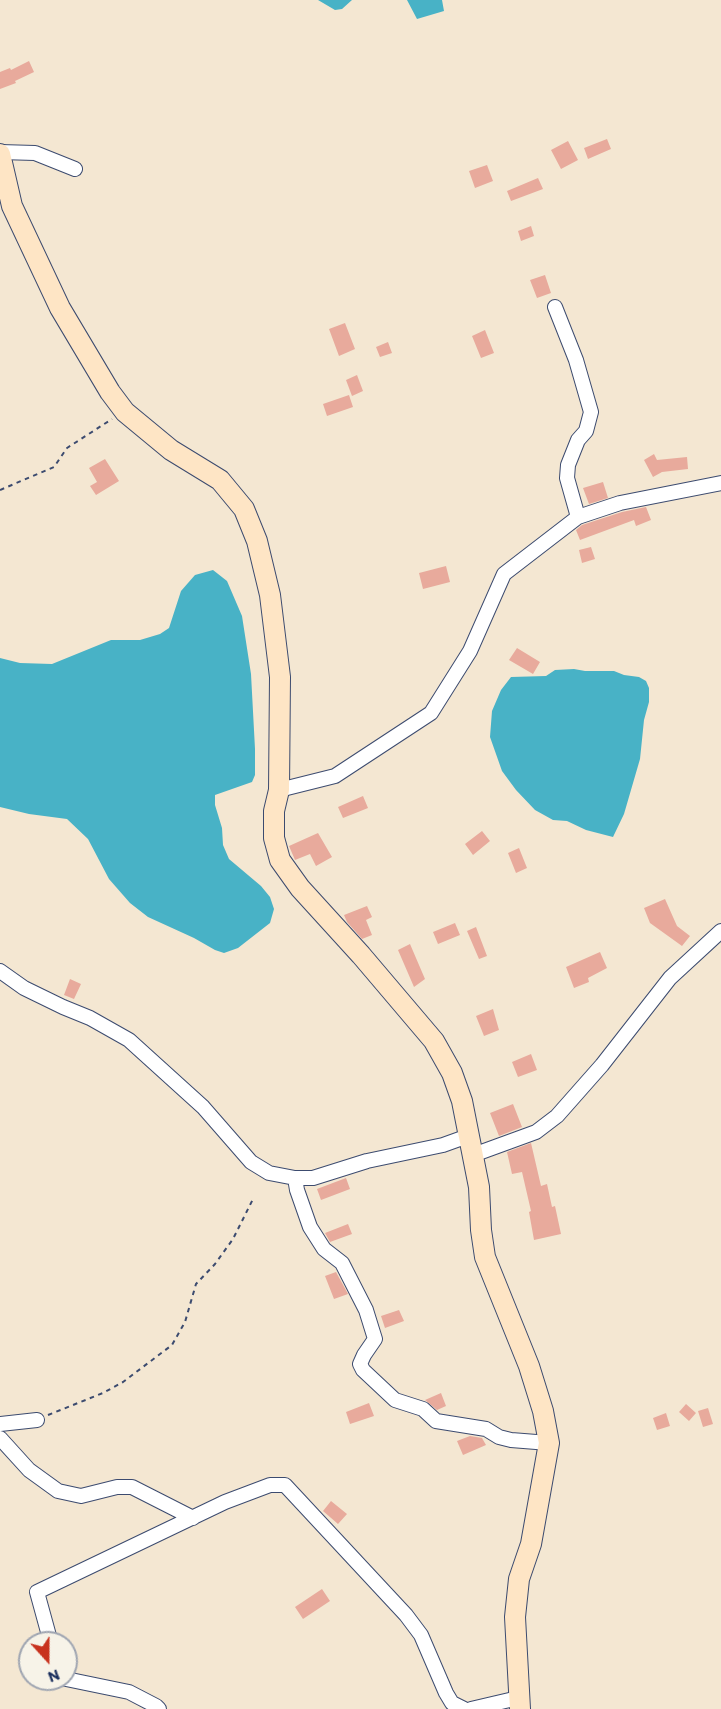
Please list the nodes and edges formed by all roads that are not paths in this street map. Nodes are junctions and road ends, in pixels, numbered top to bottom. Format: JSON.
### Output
{"nodes":[{"id":1,"x":0,"y":153,"type":"edge"},
{"id":2,"x":75,"y":169,"type":"dead end"},
{"id":3,"x":555,"y":307,"type":"dead end"},
{"id":4,"x":721,"y":483,"type":"edge"},
{"id":5,"x":578,"y":517,"type":"junction"},
{"id":6,"x":279,"y":790,"type":"junction"},
{"id":7,"x":721,"y":930,"type":"edge"},
{"id":8,"x":0,"y":971,"type":"edge"},
{"id":9,"x":468,"y":1136,"type":"junction"},
{"id":10,"x":473,"y":1155,"type":"junction"},
{"id":11,"x":295,"y":1178,"type":"junction"},
{"id":12,"x":37,"y":1420,"type":"road end"},
{"id":13,"x":0,"y":1424,"type":"edge"},
{"id":14,"x":0,"y":1438,"type":"edge"},
{"id":15,"x":549,"y":1443,"type":"junction"},
{"id":16,"x":193,"y":1518,"type":"junction"},
{"id":17,"x":48,"y":1631,"type":"edge"},
{"id":18,"x":78,"y":1681,"type":"edge"},
{"id":19,"x":519,"y":1703,"type":"edge"},
{"id":20,"x":159,"y":1709,"type":"edge"},
{"id":21,"x":464,"y":1709,"type":"edge"},
{"id":22,"x":471,"y":1709,"type":"edge"}],
"edges":[{"from":1,"to":2,"type":"street"},
{"from":1,"to":6,"type":"street"},
{"from":3,"to":5,"type":"street"},
{"from":4,"to":5,"type":"street"},
{"from":5,"to":6,"type":"street"},
{"from":6,"to":9,"type":"street"},
{"from":7,"to":10,"type":"street"},
{"from":8,"to":11,"type":"street"},
{"from":9,"to":10,"type":"street"},
{"from":9,"to":11,"type":"street"},
{"from":10,"to":15,"type":"street"},
{"from":11,"to":15,"type":"street"},
{"from":12,"to":13,"type":"street"},
{"from":14,"to":16,"type":"street"},
{"from":15,"to":19,"type":"street"},
{"from":16,"to":17,"type":"street"},
{"from":16,"to":21,"type":"street"},
{"from":18,"to":20,"type":"street"},
{"from":19,"to":22,"type":"street"}]}
